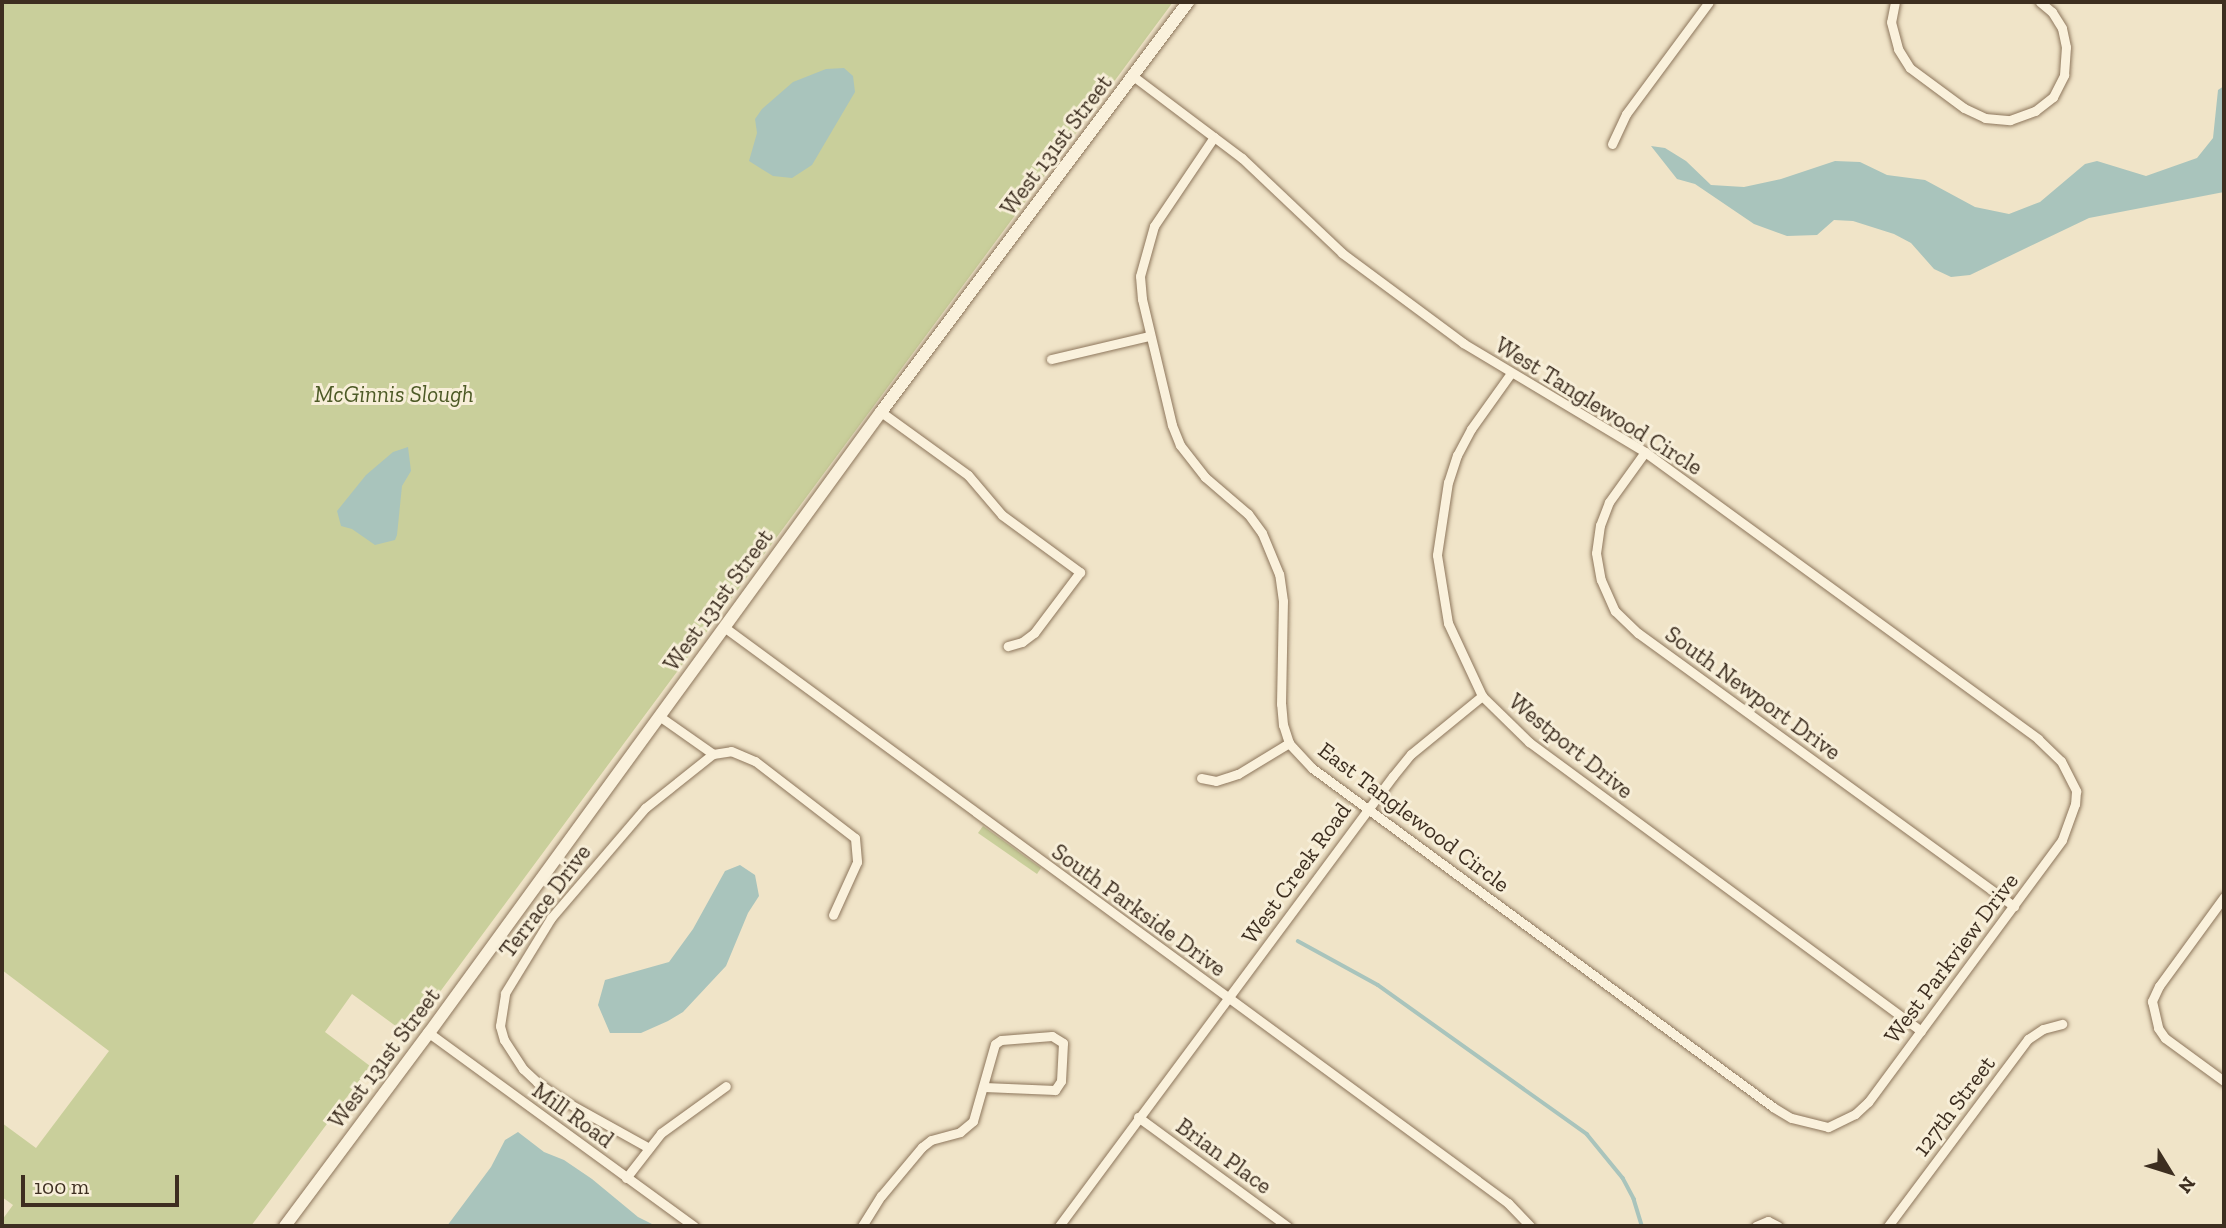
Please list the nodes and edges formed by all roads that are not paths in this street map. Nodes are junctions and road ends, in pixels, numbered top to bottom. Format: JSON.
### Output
{"nodes":[{"id":1,"x":1188,"y":2,"type":"edge"},
{"id":2,"x":1709,"y":2,"type":"edge"},
{"id":3,"x":1895,"y":2,"type":"edge"},
{"id":4,"x":2040,"y":2,"type":"edge"},
{"id":5,"x":1133,"y":76,"type":"junction"},
{"id":6,"x":1214,"y":137,"type":"junction"},
{"id":7,"x":1612,"y":144,"type":"dead end"},
{"id":8,"x":1149,"y":336,"type":"junction"},
{"id":9,"x":1051,"y":359,"type":"dead end"},
{"id":10,"x":1511,"y":373,"type":"junction"},
{"id":11,"x":881,"y":412,"type":"junction"},
{"id":12,"x":1645,"y":452,"type":"junction"},
{"id":13,"x":724,"y":627,"type":"junction"},
{"id":14,"x":1008,"y":646,"type":"dead end"},
{"id":15,"x":1482,"y":696,"type":"junction"},
{"id":16,"x":660,"y":716,"type":"junction"},
{"id":17,"x":1289,"y":743,"type":"junction"},
{"id":18,"x":713,"y":754,"type":"junction"},
{"id":19,"x":1201,"y":778,"type":"dead end"},
{"id":20,"x":2076,"y":791,"type":"joint"},
{"id":21,"x":1368,"y":808,"type":"junction"},
{"id":22,"x":2224,"y":897,"type":"edge"},
{"id":23,"x":2014,"y":906,"type":"junction"},
{"id":24,"x":833,"y":915,"type":"dead end"},
{"id":25,"x":1227,"y":999,"type":"junction"},
{"id":26,"x":2062,"y":1024,"type":"dead end"},
{"id":27,"x":1921,"y":1031,"type":"junction"},
{"id":28,"x":429,"y":1033,"type":"junction"},
{"id":29,"x":2224,"y":1081,"type":"edge"},
{"id":30,"x":726,"y":1086,"type":"dead end"},
{"id":31,"x":984,"y":1087,"type":"junction"},
{"id":32,"x":1138,"y":1117,"type":"junction"},
{"id":33,"x":1828,"y":1127,"type":"joint"},
{"id":34,"x":649,"y":1148,"type":"junction"},
{"id":35,"x":626,"y":1178,"type":"junction"},
{"id":36,"x":285,"y":1226,"type":"edge"},
{"id":37,"x":694,"y":1226,"type":"edge"},
{"id":38,"x":862,"y":1226,"type":"edge"},
{"id":39,"x":1059,"y":1226,"type":"edge"},
{"id":40,"x":1287,"y":1226,"type":"edge"},
{"id":41,"x":1530,"y":1226,"type":"edge"},
{"id":42,"x":1756,"y":1226,"type":"edge"},
{"id":43,"x":1778,"y":1226,"type":"edge"},
{"id":44,"x":1888,"y":1226,"type":"edge"}],
"edges":[{"from":1,"to":5,"type":"street","name":"West 131st Street"},
{"from":2,"to":7,"type":"street"},
{"from":3,"to":4,"type":"street"},
{"from":5,"to":6,"type":"street","name":"West Tanglewood Circle"},
{"from":5,"to":11,"type":"street","name":"West 131st Street"},
{"from":6,"to":8,"type":"street","name":"East Tanglewood Circle"},
{"from":6,"to":10,"type":"street","name":"West Tanglewood Circle"},
{"from":8,"to":9,"type":"street"},
{"from":8,"to":17,"type":"street","name":"East Tanglewood Circle"},
{"from":10,"to":12,"type":"street","name":"West Tanglewood Circle"},
{"from":10,"to":15,"type":"street","name":"Westport Drive"},
{"from":11,"to":13,"type":"street","name":"West 131st Street"},
{"from":11,"to":14,"type":"street"},
{"from":12,"to":20,"type":"street","name":"West Tanglewood Circle"},
{"from":12,"to":23,"type":"street","name":"South Newport Drive"},
{"from":13,"to":16,"type":"street","name":"West 131st Street"},
{"from":13,"to":25,"type":"street","name":"South Parkside Drive"},
{"from":15,"to":21,"type":"street","name":"West Creek Road"},
{"from":15,"to":27,"type":"street","name":"Westport Drive"},
{"from":16,"to":18,"type":"street"},
{"from":16,"to":28,"type":"street","name":"West 131st Street"},
{"from":17,"to":19,"type":"street"},
{"from":17,"to":21,"type":"street","name":"East Tanglewood Circle"},
{"from":18,"to":24,"type":"street"},
{"from":18,"to":34,"type":"street","name":"Terrace Drive"},
{"from":20,"to":23,"type":"street","name":"West Parkview Drive"},
{"from":21,"to":25,"type":"street","name":"West Creek Road"},
{"from":21,"to":33,"type":"street","name":"East Tanglewood Circle"},
{"from":22,"to":29,"type":"street"},
{"from":23,"to":27,"type":"street","name":"West Parkview Drive"},
{"from":25,"to":32,"type":"street","name":"West Creek Road"},
{"from":25,"to":41,"type":"street","name":"South Parkside Drive"},
{"from":26,"to":44,"type":"street","name":"127th Street"},
{"from":27,"to":33,"type":"street","name":"West Parkview Drive"},
{"from":28,"to":35,"type":"street","name":"Mill Road"},
{"from":28,"to":36,"type":"street","name":"West 131st Street"},
{"from":30,"to":34,"type":"street"},
{"from":31,"to":31,"type":"street"},
{"from":31,"to":38,"type":"street"},
{"from":32,"to":39,"type":"street","name":"West Creek Road"},
{"from":32,"to":40,"type":"street","name":"Brian Place"},
{"from":34,"to":35,"type":"street"},
{"from":35,"to":37,"type":"street","name":"Mill Road"},
{"from":42,"to":43,"type":"street"}]}
